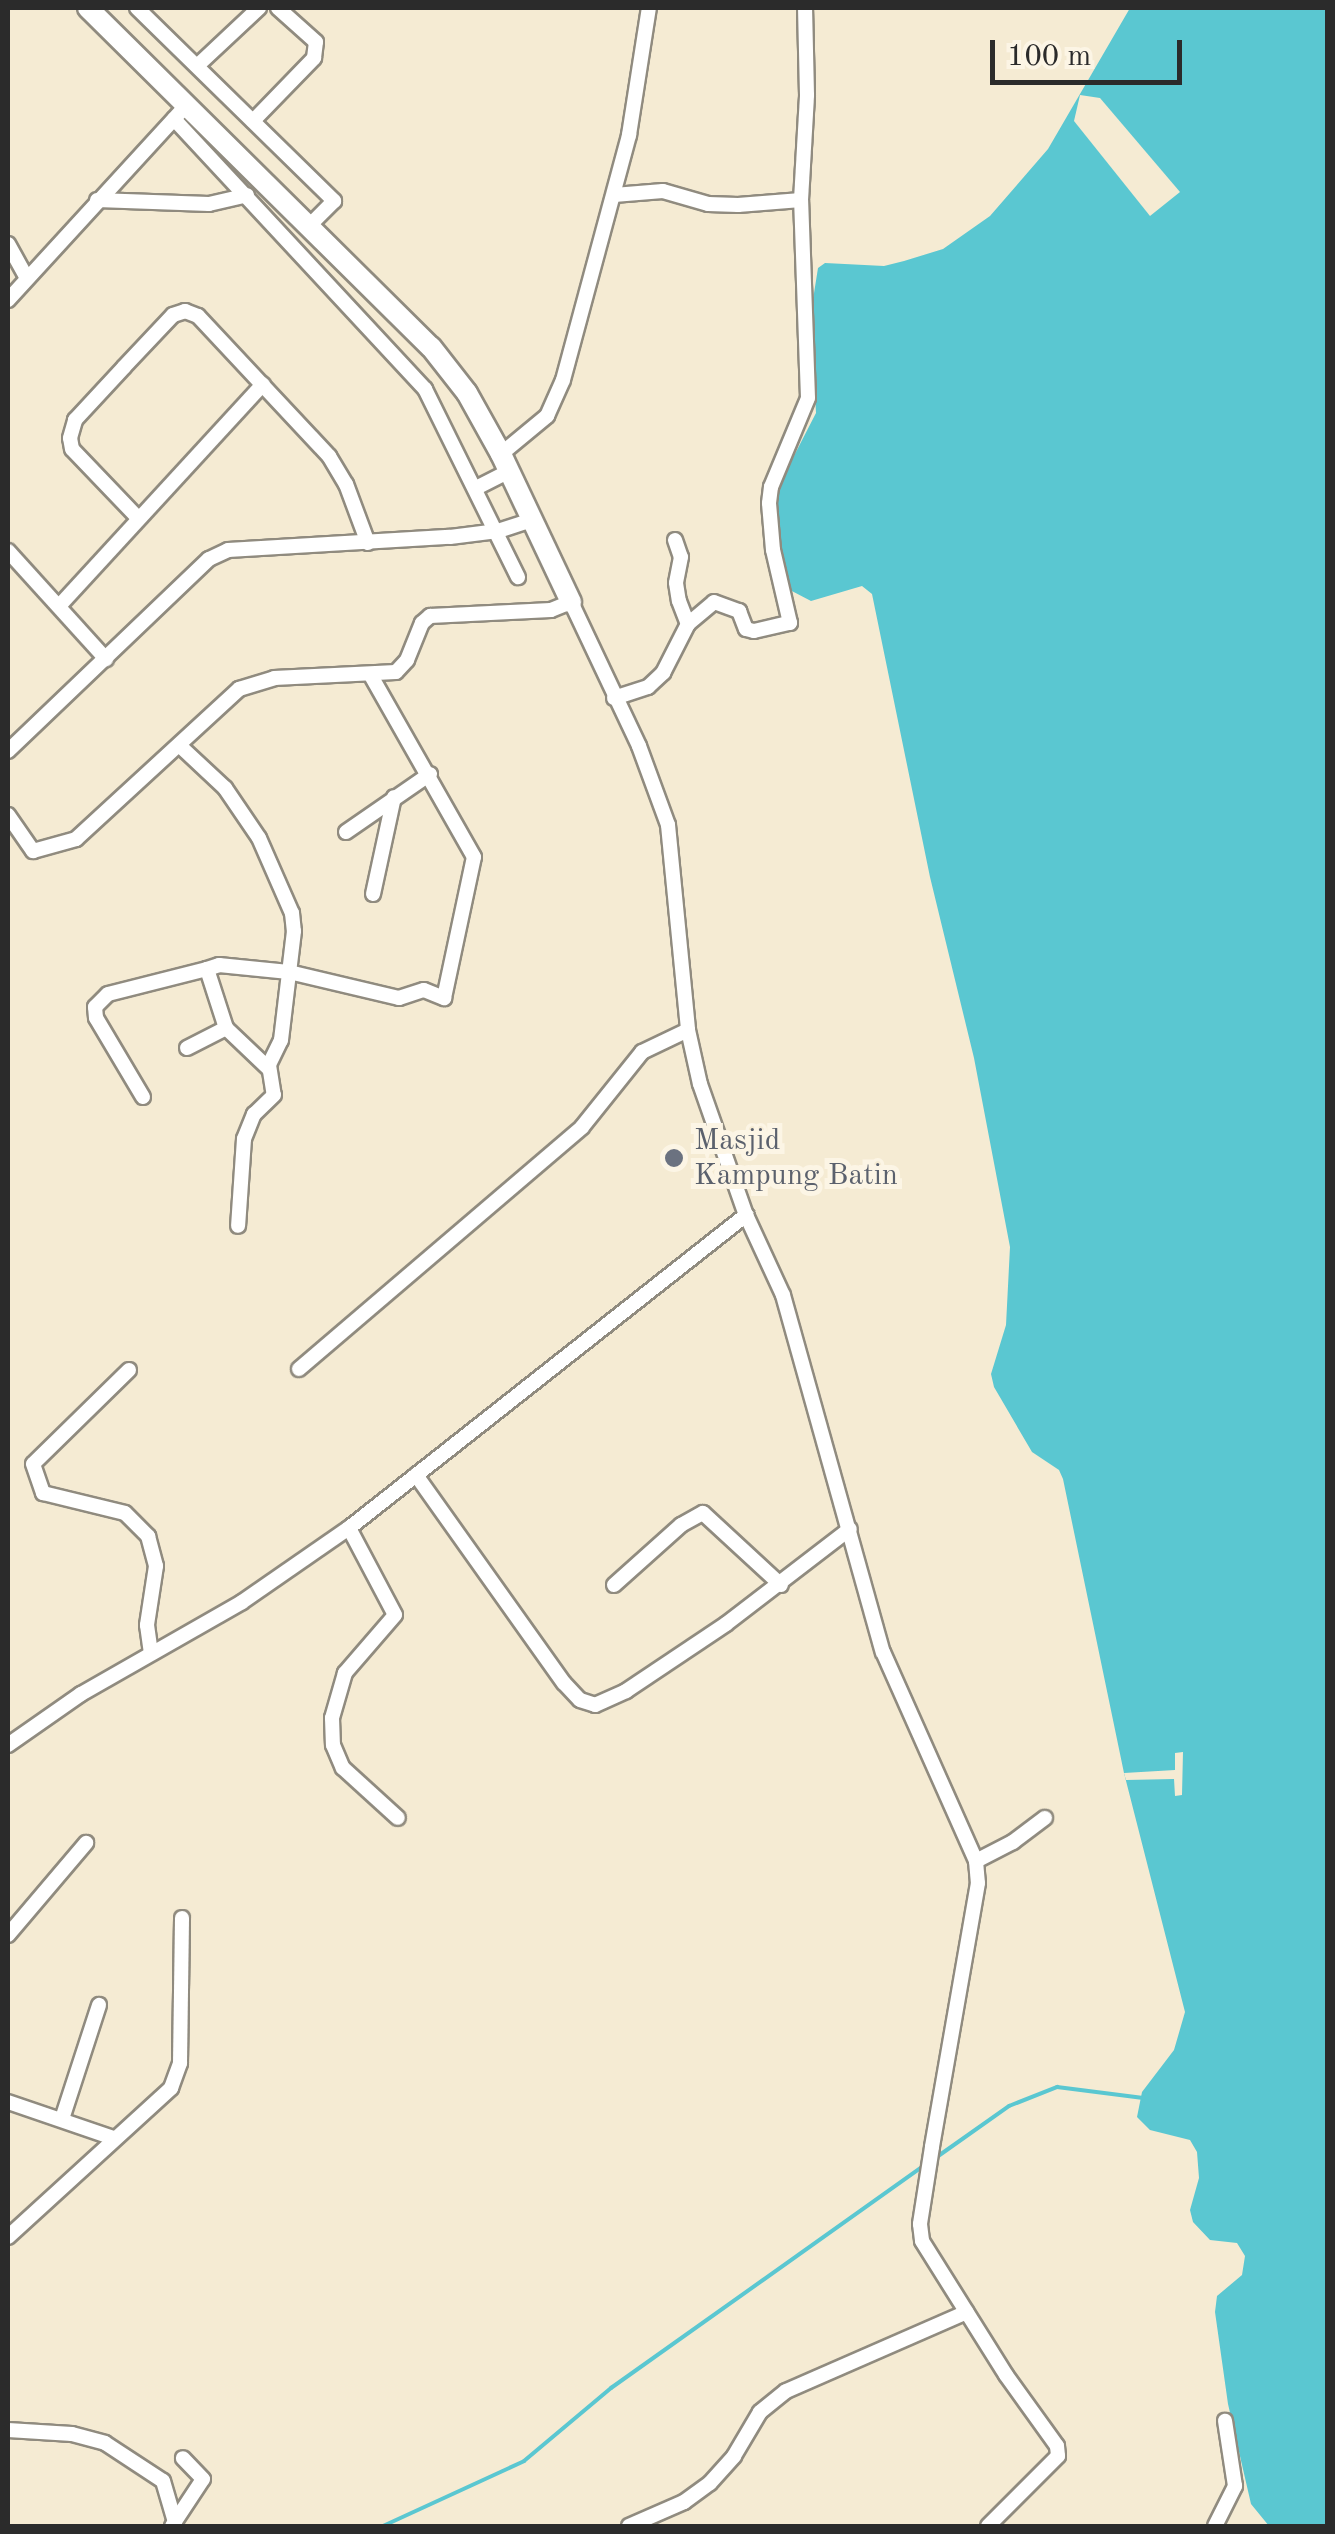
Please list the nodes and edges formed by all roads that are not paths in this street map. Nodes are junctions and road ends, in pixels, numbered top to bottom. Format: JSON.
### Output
{"nodes":[{"id":1,"x":88,"y":8,"type":"edge"},
{"id":2,"x":137,"y":8,"type":"edge"},
{"id":3,"x":258,"y":8,"type":"edge"},
{"id":4,"x":278,"y":8,"type":"edge"},
{"id":5,"x":649,"y":8,"type":"edge"},
{"id":6,"x":805,"y":8,"type":"edge"},
{"id":7,"x":197,"y":66,"type":"junction"},
{"id":8,"x":181,"y":111,"type":"junction"},
{"id":9,"x":253,"y":120,"type":"junction"},
{"id":10,"x":247,"y":195,"type":"junction"},
{"id":11,"x":614,"y":195,"type":"junction"},
{"id":12,"x":97,"y":200,"type":"junction"},
{"id":13,"x":801,"y":200,"type":"junction"},
{"id":14,"x":312,"y":224,"type":"junction"},
{"id":15,"x":8,"y":244,"type":"edge"},
{"id":16,"x":27,"y":278,"type":"junction"},
{"id":17,"x":8,"y":300,"type":"edge"},
{"id":18,"x":263,"y":384,"type":"junction"},
{"id":19,"x":506,"y":462,"type":"junction"},
{"id":20,"x":476,"y":488,"type":"junction"},
{"id":21,"x":138,"y":518,"type":"junction"},
{"id":22,"x":532,"y":520,"type":"junction"},
{"id":23,"x":498,"y":531,"type":"junction"},
{"id":24,"x":675,"y":540,"type":"dead end"},
{"id":25,"x":368,"y":542,"type":"junction"},
{"id":26,"x":8,"y":551,"type":"edge"},
{"id":27,"x":518,"y":577,"type":"dead end"},
{"id":28,"x":571,"y":602,"type":"junction"},
{"id":29,"x":59,"y":606,"type":"junction"},
{"id":30,"x":688,"y":624,"type":"junction"},
{"id":31,"x":106,"y":659,"type":"junction"},
{"id":32,"x":372,"y":676,"type":"junction"},
{"id":33,"x":614,"y":698,"type":"junction"},
{"id":34,"x":180,"y":746,"type":"junction"},
{"id":35,"x":8,"y":751,"type":"edge"},
{"id":36,"x":430,"y":774,"type":"junction"},
{"id":37,"x":394,"y":797,"type":"junction"},
{"id":38,"x":8,"y":815,"type":"edge"},
{"id":39,"x":346,"y":832,"type":"dead end"},
{"id":40,"x":373,"y":894,"type":"dead end"},
{"id":41,"x":207,"y":968,"type":"junction"},
{"id":42,"x":289,"y":972,"type":"junction"},
{"id":43,"x":226,"y":1028,"type":"junction"},
{"id":44,"x":688,"y":1030,"type":"junction"},
{"id":45,"x":187,"y":1048,"type":"dead end"},
{"id":46,"x":268,"y":1068,"type":"junction"},
{"id":47,"x":142,"y":1097,"type":"dead end"},
{"id":48,"x":746,"y":1215,"type":"junction"},
{"id":49,"x":238,"y":1226,"type":"dead end"},
{"id":50,"x":129,"y":1370,"type":"dead end"},
{"id":51,"x":300,"y":1370,"type":"dead end"},
{"id":52,"x":416,"y":1475,"type":"junction"},
{"id":53,"x":350,"y":1528,"type":"junction"},
{"id":54,"x":850,"y":1530,"type":"junction"},
{"id":55,"x":614,"y":1585,"type":"dead end"},
{"id":56,"x":781,"y":1585,"type":"junction"},
{"id":57,"x":152,"y":1653,"type":"junction"},
{"id":58,"x":8,"y":1745,"type":"edge"},
{"id":59,"x":398,"y":1818,"type":"dead end"},
{"id":60,"x":1045,"y":1818,"type":"dead end"},
{"id":61,"x":86,"y":1843,"type":"dead end"},
{"id":62,"x":976,"y":1860,"type":"junction"},
{"id":63,"x":182,"y":1918,"type":"dead end"},
{"id":64,"x":8,"y":1936,"type":"edge"},
{"id":65,"x":99,"y":2005,"type":"dead end"},
{"id":66,"x":8,"y":2102,"type":"edge"},
{"id":67,"x":62,"y":2118,"type":"junction"},
{"id":68,"x":113,"y":2138,"type":"junction"},
{"id":69,"x":8,"y":2237,"type":"edge"},
{"id":70,"x":968,"y":2312,"type":"junction"},
{"id":71,"x":1225,"y":2421,"type":"dead end"},
{"id":72,"x":8,"y":2430,"type":"edge"},
{"id":73,"x":183,"y":2458,"type":"dead end"},
{"id":74,"x":173,"y":2524,"type":"edge"},
{"id":75,"x":630,"y":2526,"type":"edge"},
{"id":76,"x":988,"y":2526,"type":"edge"},
{"id":77,"x":1215,"y":2526,"type":"edge"}],
"edges":[{"from":1,"to":8,"type":"street"},
{"from":2,"to":7,"type":"street"},
{"from":3,"to":7,"type":"street"},
{"from":4,"to":9,"type":"street"},
{"from":5,"to":11,"type":"street"},
{"from":6,"to":13,"type":"street"},
{"from":7,"to":9,"type":"street"},
{"from":8,"to":10,"type":"street"},
{"from":8,"to":12,"type":"street"},
{"from":8,"to":14,"type":"street"},
{"from":9,"to":14,"type":"street"},
{"from":10,"to":12,"type":"street"},
{"from":10,"to":20,"type":"street"},
{"from":11,"to":13,"type":"street"},
{"from":11,"to":19,"type":"street"},
{"from":12,"to":16,"type":"street"},
{"from":13,"to":30,"type":"street"},
{"from":14,"to":19,"type":"street"},
{"from":15,"to":16,"type":"street"},
{"from":16,"to":17,"type":"street"},
{"from":18,"to":21,"type":"street"},
{"from":18,"to":21,"type":"street"},
{"from":18,"to":25,"type":"street"},
{"from":19,"to":20,"type":"street"},
{"from":19,"to":22,"type":"street"},
{"from":20,"to":23,"type":"street"},
{"from":21,"to":29,"type":"street"},
{"from":22,"to":23,"type":"street"},
{"from":22,"to":28,"type":"street"},
{"from":23,"to":25,"type":"street"},
{"from":23,"to":27,"type":"street"},
{"from":24,"to":30,"type":"street"},
{"from":25,"to":31,"type":"street"},
{"from":26,"to":29,"type":"street"},
{"from":28,"to":32,"type":"street"},
{"from":28,"to":33,"type":"street"},
{"from":29,"to":31,"type":"street"},
{"from":30,"to":33,"type":"street"},
{"from":31,"to":35,"type":"street"},
{"from":32,"to":34,"type":"street"},
{"from":32,"to":36,"type":"street"},
{"from":33,"to":44,"type":"street"},
{"from":34,"to":38,"type":"street"},
{"from":34,"to":42,"type":"street"},
{"from":36,"to":37,"type":"street"},
{"from":36,"to":42,"type":"street"},
{"from":37,"to":39,"type":"street"},
{"from":37,"to":40,"type":"street"},
{"from":41,"to":42,"type":"street"},
{"from":41,"to":43,"type":"street"},
{"from":41,"to":47,"type":"street"},
{"from":42,"to":46,"type":"street"},
{"from":43,"to":45,"type":"street"},
{"from":43,"to":46,"type":"street"},
{"from":44,"to":48,"type":"street"},
{"from":44,"to":51,"type":"street"},
{"from":46,"to":49,"type":"street"},
{"from":48,"to":52,"type":"street"},
{"from":48,"to":54,"type":"street"},
{"from":50,"to":57,"type":"street"},
{"from":52,"to":53,"type":"street"},
{"from":52,"to":56,"type":"street"},
{"from":53,"to":57,"type":"street"},
{"from":53,"to":59,"type":"street"},
{"from":54,"to":56,"type":"street"},
{"from":54,"to":62,"type":"street"},
{"from":55,"to":56,"type":"street"},
{"from":57,"to":58,"type":"street"},
{"from":60,"to":62,"type":"street"},
{"from":61,"to":64,"type":"street"},
{"from":62,"to":70,"type":"street"},
{"from":63,"to":68,"type":"street"},
{"from":65,"to":67,"type":"street"},
{"from":66,"to":67,"type":"street"},
{"from":67,"to":68,"type":"street"},
{"from":68,"to":69,"type":"street"},
{"from":70,"to":75,"type":"street"},
{"from":70,"to":76,"type":"street"},
{"from":71,"to":77,"type":"street"},
{"from":72,"to":74,"type":"street"},
{"from":73,"to":74,"type":"street"}]}
